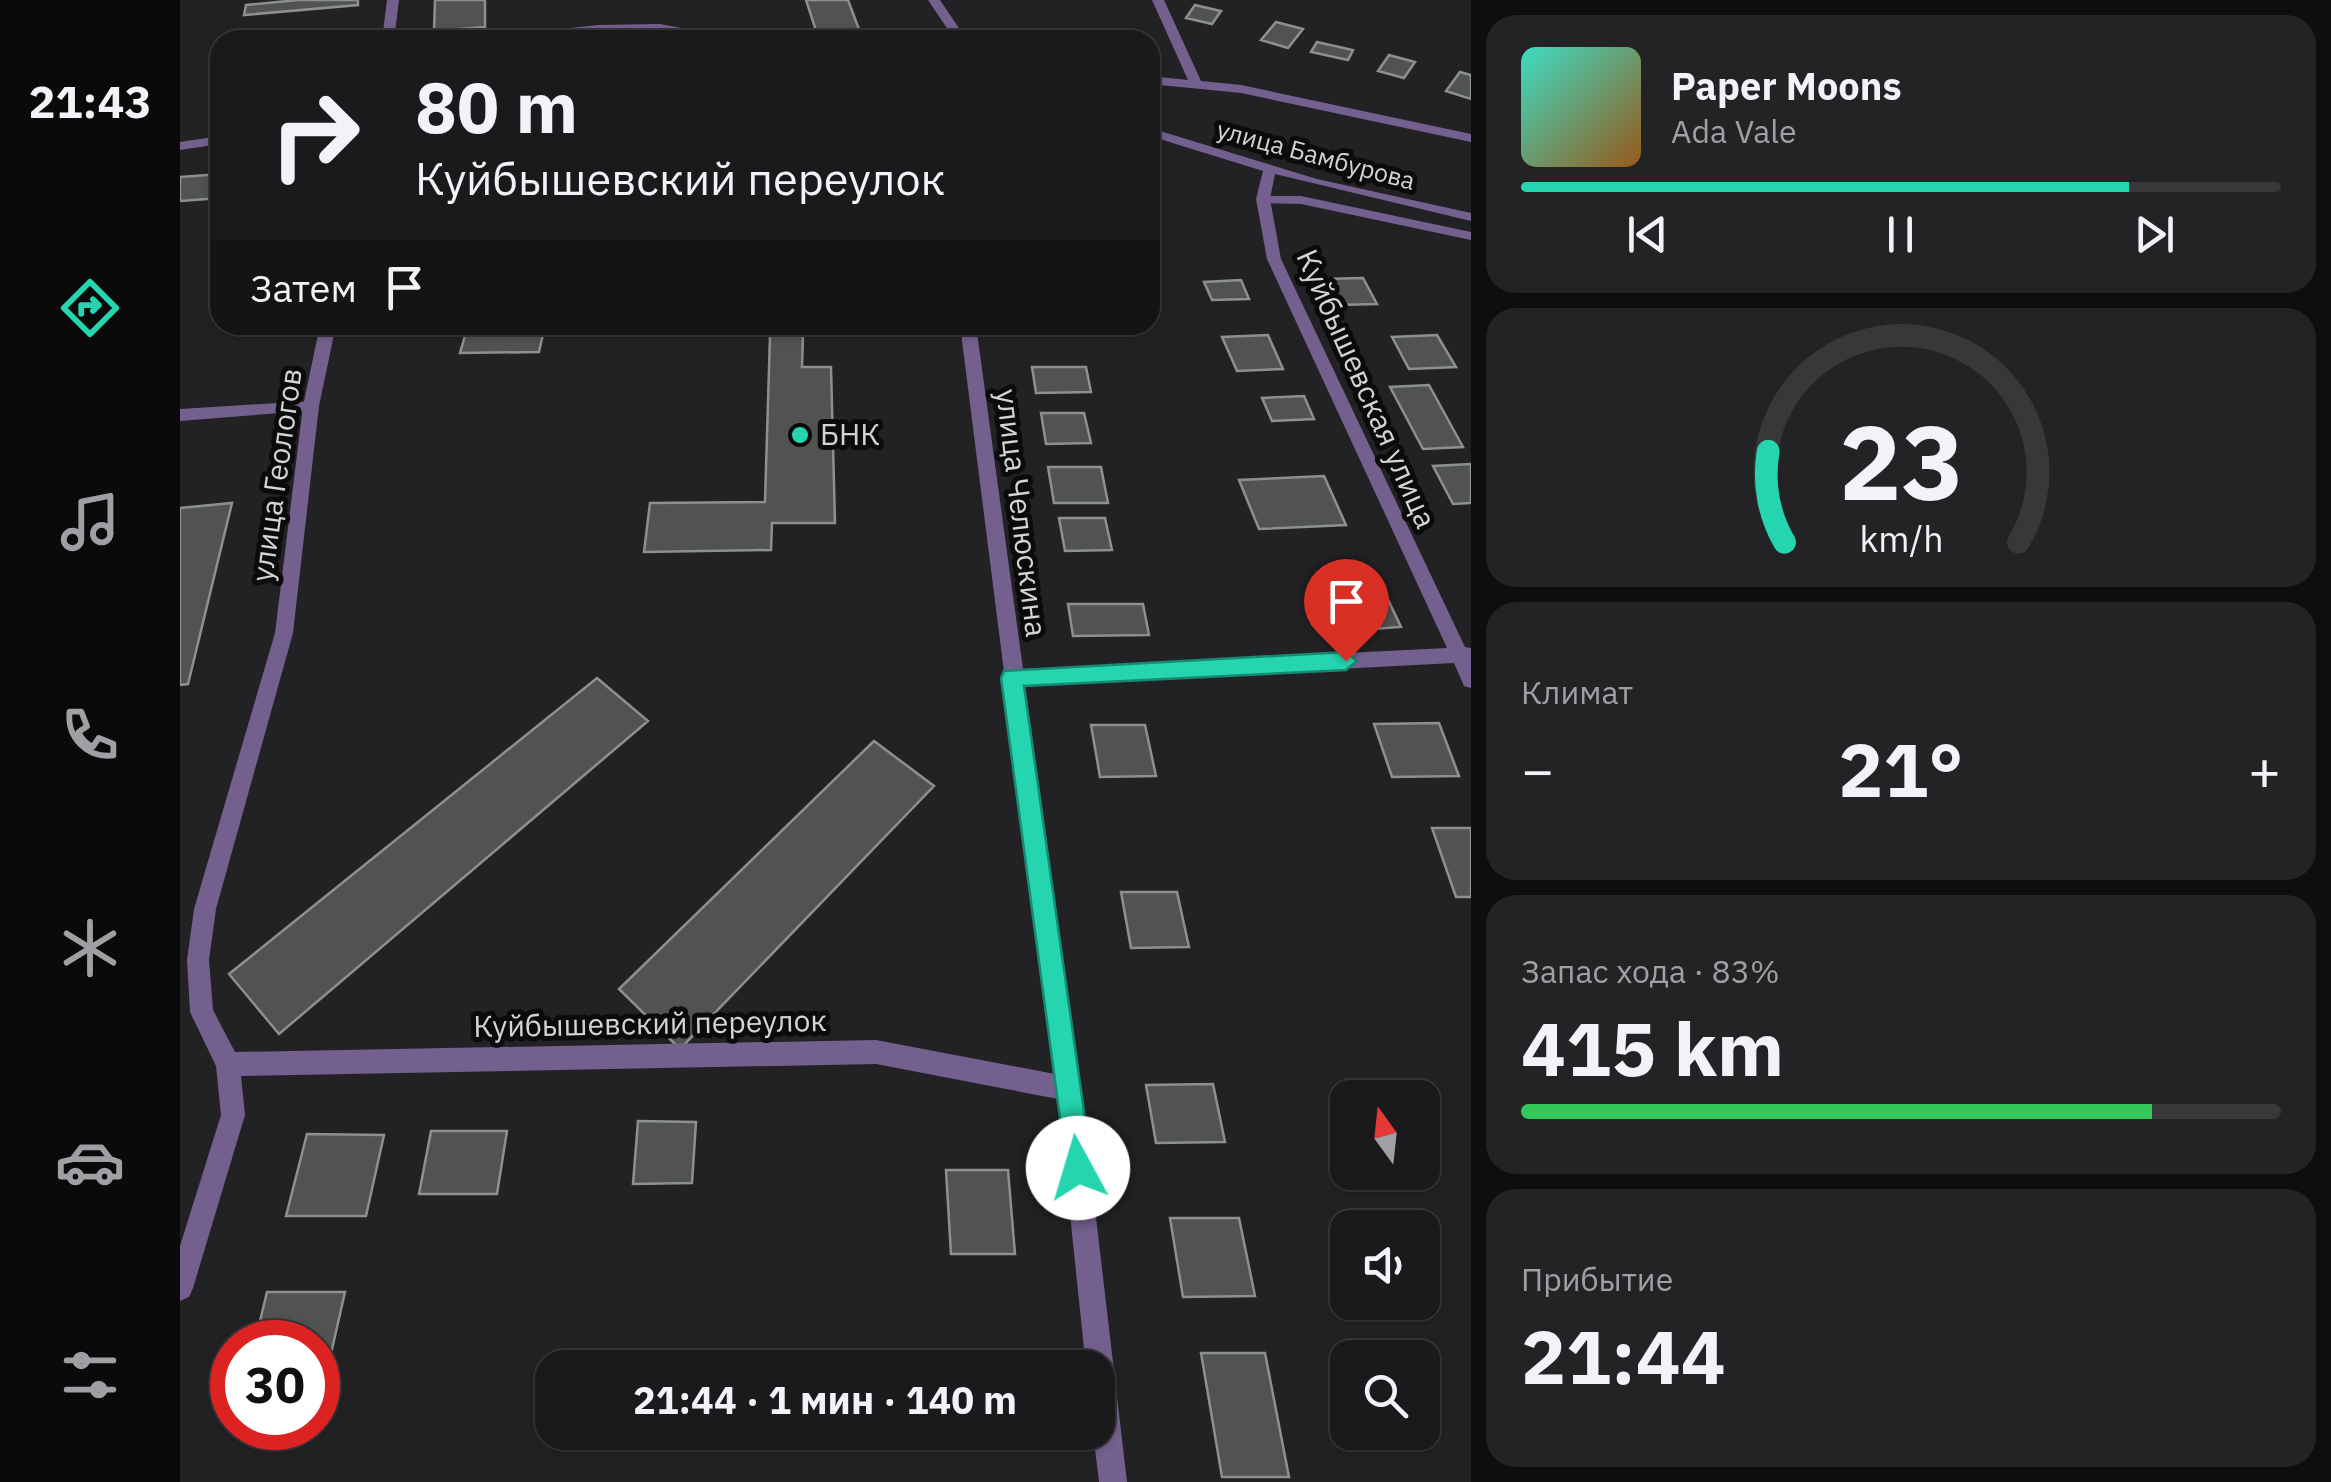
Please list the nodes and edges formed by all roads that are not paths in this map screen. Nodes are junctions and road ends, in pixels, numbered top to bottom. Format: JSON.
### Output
{"nodes":[{"id":1,"x":392,"y":0,"type":"edge"},
{"id":2,"x":934,"y":0,"type":"edge"},
{"id":3,"x":1158,"y":0,"type":"edge"},
{"id":4,"x":389,"y":30,"type":"edge"},
{"id":5,"x":618,"y":30,"type":"edge"},
{"id":6,"x":678,"y":30,"type":"edge"},
{"id":7,"x":954,"y":30,"type":"edge"},
{"id":8,"x":1160,"y":80,"type":"edge"},
{"id":9,"x":1195,"y":82,"type":"junction"},
{"id":10,"x":1160,"y":135,"type":"edge"},
{"id":11,"x":1471,"y":138,"type":"edge"},
{"id":12,"x":210,"y":142,"type":"edge"},
{"id":13,"x":180,"y":146,"type":"edge"},
{"id":14,"x":1270,"y":169,"type":"junction"},
{"id":15,"x":1263,"y":199,"type":"junction"},
{"id":16,"x":1471,"y":217,"type":"edge"},
{"id":17,"x":1471,"y":236,"type":"edge"},
{"id":18,"x":326,"y":335,"type":"edge"},
{"id":19,"x":969,"y":335,"type":"edge"},
{"id":20,"x":312,"y":406,"type":"junction"},
{"id":21,"x":180,"y":415,"type":"edge"},
{"id":22,"x":1465,"y":655,"type":"edge"},
{"id":23,"x":1012,"y":678,"type":"junction"},
{"id":24,"x":1471,"y":680,"type":"edge"},
{"id":25,"x":191,"y":1014,"type":"edge"},
{"id":26,"x":228,"y":1064,"type":"junction"},
{"id":27,"x":1069,"y":1089,"type":"junction"},
{"id":28,"x":180,"y":1288,"type":"edge"},
{"id":29,"x":1112,"y":1482,"type":"edge"}],
"edges":[{"from":1,"to":4,"type":"street"},
{"from":2,"to":7,"type":"street"},
{"from":3,"to":9,"type":"street"},
{"from":5,"to":6,"type":"street"},
{"from":8,"to":9,"type":"street"},
{"from":9,"to":11,"type":"street"},
{"from":10,"to":14,"type":"street","name":"улица Бамбурова"},
{"from":12,"to":13,"type":"street"},
{"from":14,"to":15,"type":"street","name":"Куйбышевская улица"},
{"from":14,"to":16,"type":"street","name":"улица Бамбурова"},
{"from":15,"to":17,"type":"street"},
{"from":15,"to":22,"type":"street","name":"Куйбышевская улица"},
{"from":18,"to":20,"type":"street","name":"улица Геологов"},
{"from":19,"to":23,"type":"street","name":"улица Челюскина"},
{"from":20,"to":21,"type":"street"},
{"from":20,"to":25,"type":"street","name":"улица Геологов"},
{"from":22,"to":23,"type":"street"},
{"from":22,"to":24,"type":"street","name":"Куйбышевская улица"},
{"from":23,"to":27,"type":"street","name":"улица Челюскина"},
{"from":25,"to":26,"type":"street"},
{"from":26,"to":27,"type":"street","name":"Куйбышевский переулок"},
{"from":26,"to":28,"type":"street"},
{"from":27,"to":29,"type":"street","name":"улица Челюскина"}]}
